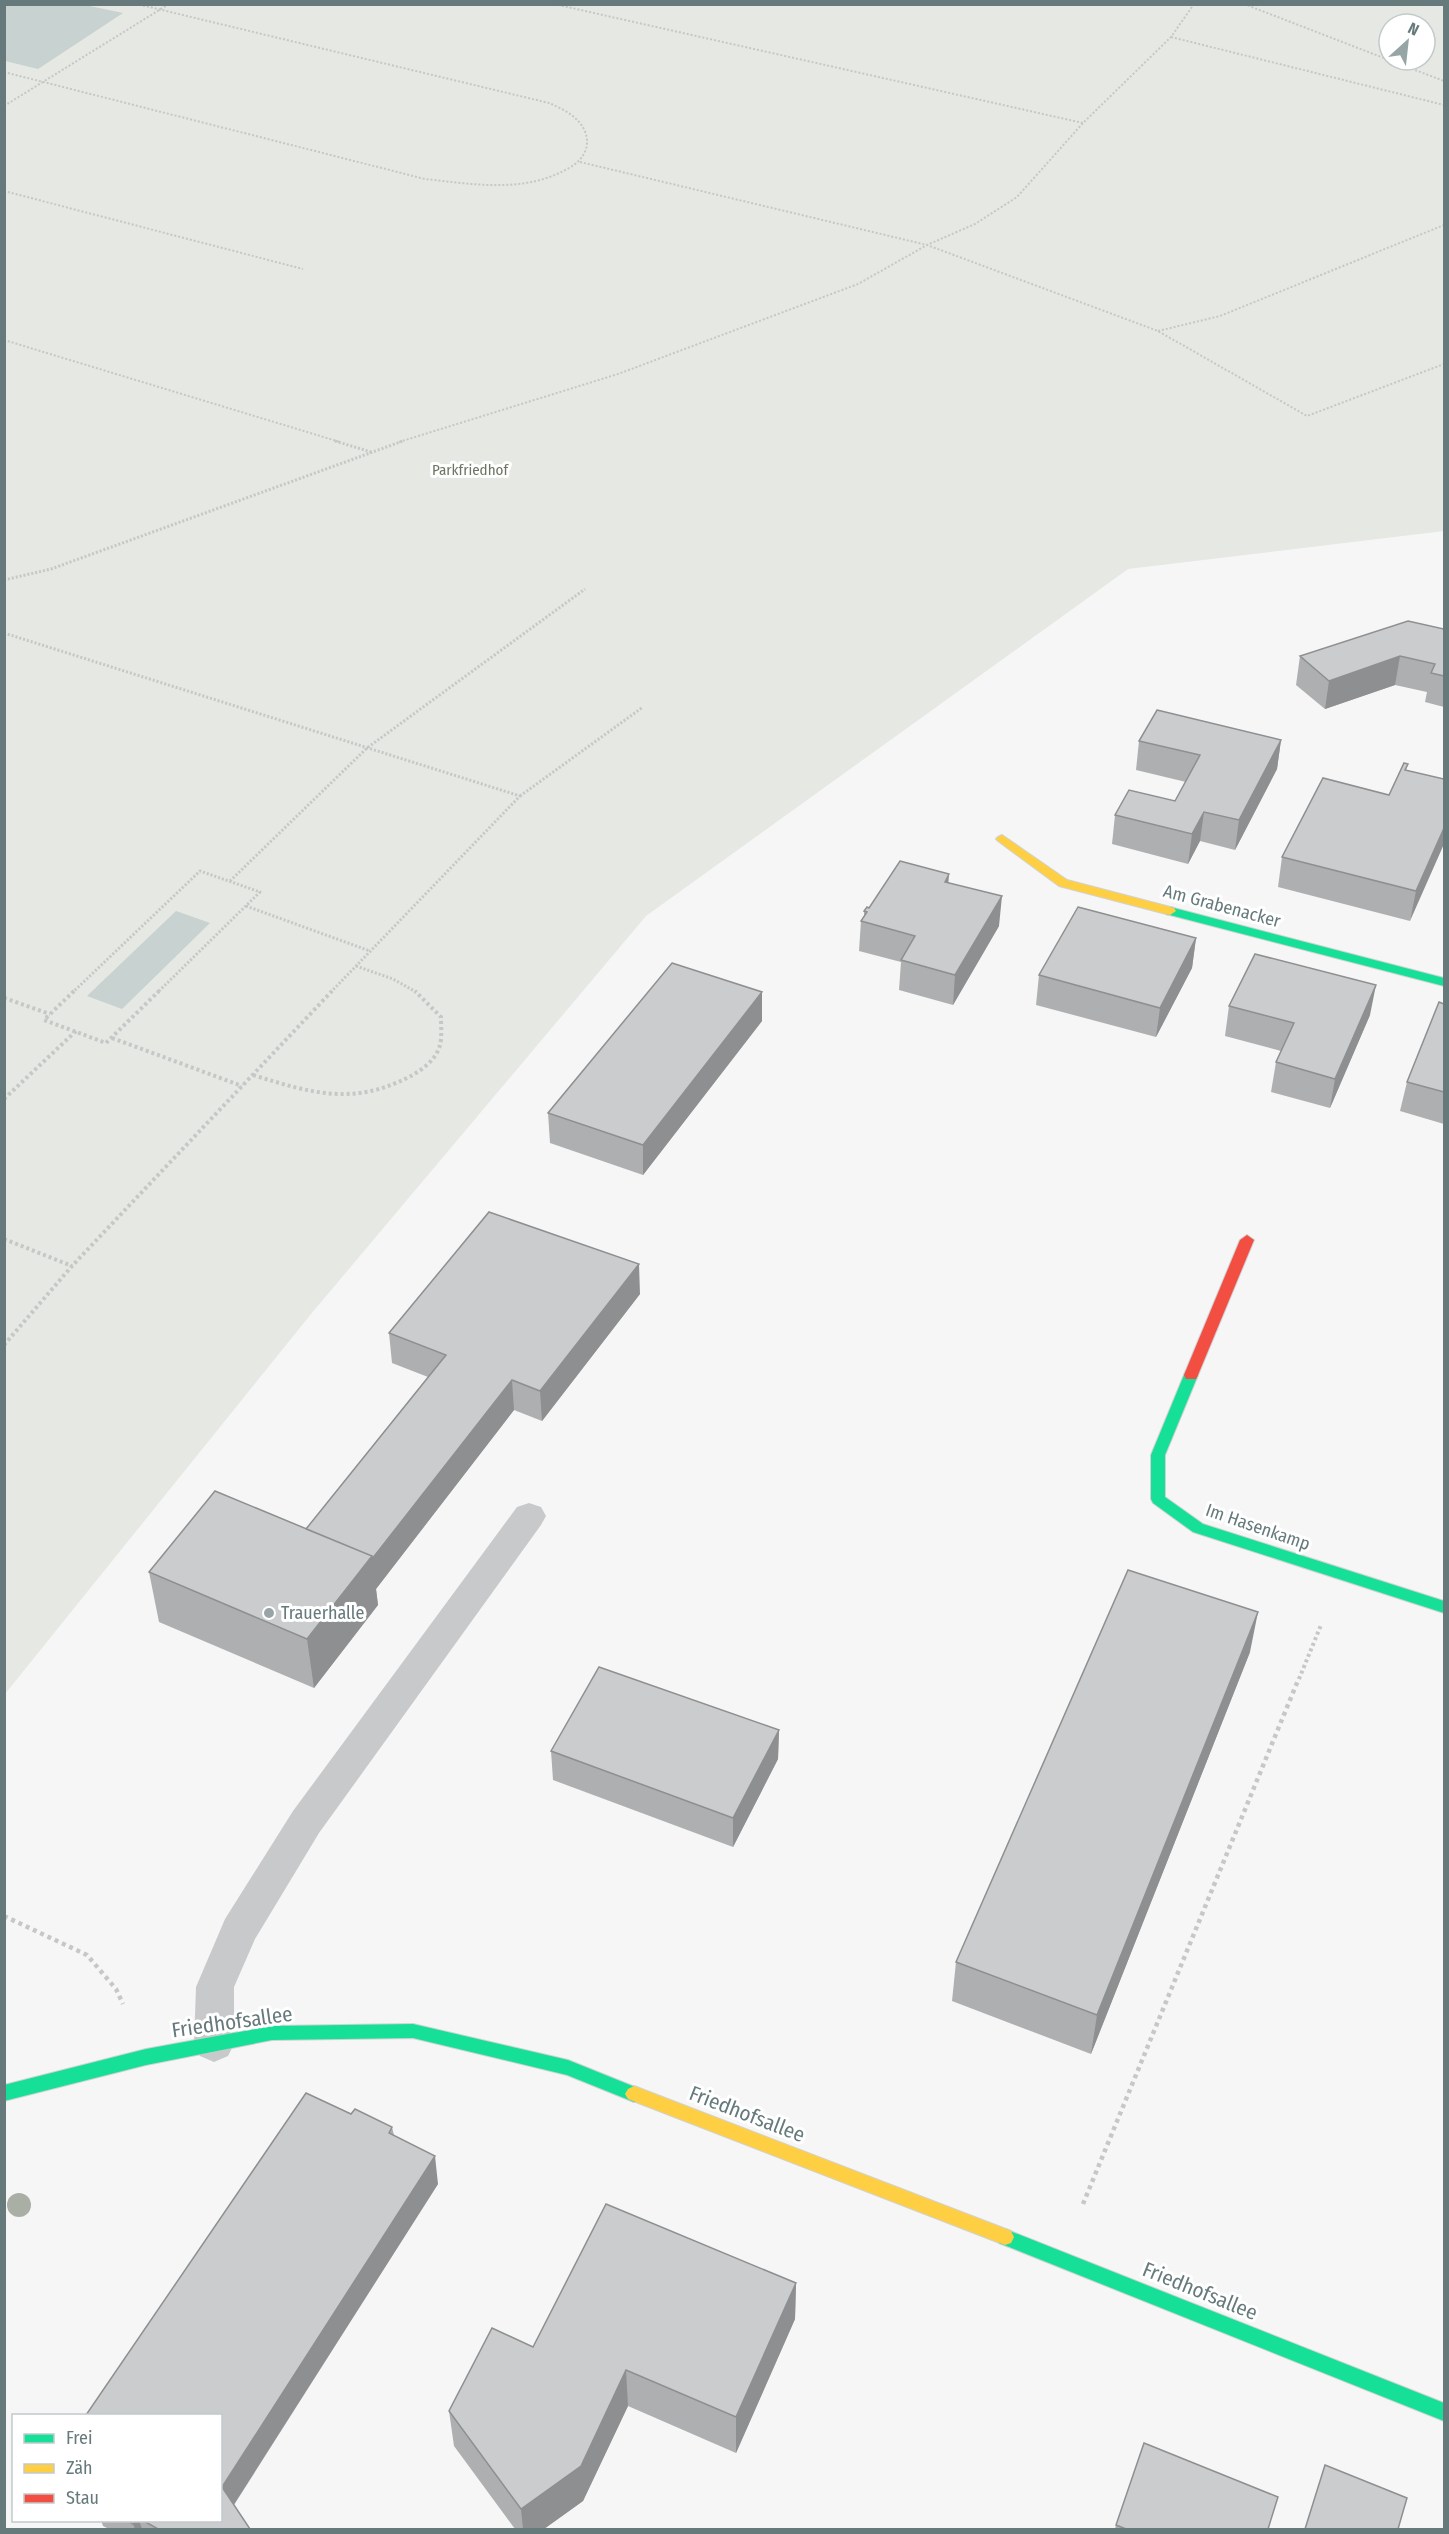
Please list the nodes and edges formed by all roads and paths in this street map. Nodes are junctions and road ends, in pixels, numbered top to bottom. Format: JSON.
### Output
{"nodes":[{"id":1,"x":137,"y":4,"type":"edge"},
{"id":2,"x":170,"y":4,"type":"edge"},
{"id":3,"x":554,"y":4,"type":"edge"},
{"id":4,"x":1194,"y":4,"type":"edge"},
{"id":5,"x":1244,"y":4,"type":"edge"},
{"id":6,"x":161,"y":10,"type":"junction"},
{"id":7,"x":1170,"y":37,"type":"junction"},
{"id":8,"x":1377,"y":55,"type":"edge"},
{"id":9,"x":4,"y":72,"type":"edge"},
{"id":10,"x":1420,"y":72,"type":"edge"},
{"id":11,"x":42,"y":81,"type":"junction"},
{"id":12,"x":1444,"y":81,"type":"edge"},
{"id":13,"x":1444,"y":105,"type":"edge"},
{"id":14,"x":4,"y":106,"type":"edge"},
{"id":15,"x":1083,"y":123,"type":"junction"},
{"id":16,"x":580,"y":162,"type":"junction"},
{"id":17,"x":4,"y":191,"type":"edge"},
{"id":18,"x":1444,"y":225,"type":"edge"},
{"id":19,"x":927,"y":245,"type":"junction"},
{"id":20,"x":303,"y":269,"type":"dead end"},
{"id":21,"x":1158,"y":331,"type":"junction"},
{"id":22,"x":4,"y":340,"type":"edge"},
{"id":23,"x":1444,"y":364,"type":"edge"},
{"id":24,"x":371,"y":453,"type":"junction"},
{"id":25,"x":4,"y":580,"type":"edge"},
{"id":26,"x":585,"y":590,"type":"dead end"},
{"id":27,"x":4,"y":633,"type":"edge"},
{"id":28,"x":643,"y":707,"type":"dead end"},
{"id":29,"x":367,"y":748,"type":"junction"},
{"id":30,"x":520,"y":796,"type":"junction"},
{"id":31,"x":1002,"y":839,"type":"dead end"},
{"id":32,"x":230,"y":881,"type":"junction"},
{"id":33,"x":246,"y":906,"type":"junction"},
{"id":34,"x":370,"y":951,"type":"junction"},
{"id":35,"x":356,"y":966,"type":"junction"},
{"id":36,"x":1444,"y":982,"type":"edge"},
{"id":37,"x":4,"y":998,"type":"edge"},
{"id":38,"x":50,"y":1014,"type":"junction"},
{"id":39,"x":76,"y":1031,"type":"junction"},
{"id":40,"x":112,"y":1038,"type":"junction"},
{"id":41,"x":253,"y":1075,"type":"junction"},
{"id":42,"x":242,"y":1086,"type":"junction"},
{"id":43,"x":4,"y":1099,"type":"edge"},
{"id":44,"x":4,"y":1239,"type":"edge"},
{"id":45,"x":1247,"y":1240,"type":"dead end"},
{"id":46,"x":72,"y":1266,"type":"junction"},
{"id":47,"x":4,"y":1345,"type":"edge"},
{"id":48,"x":529,"y":1516,"type":"dead end"},
{"id":49,"x":1342,"y":1574,"type":"junction"},
{"id":50,"x":1444,"y":1606,"type":"edge"},
{"id":51,"x":4,"y":1916,"type":"edge"},
{"id":52,"x":214,"y":2044,"type":"junction"},
{"id":53,"x":146,"y":2056,"type":"junction"},
{"id":54,"x":4,"y":2093,"type":"edge"},
{"id":55,"x":1061,"y":2259,"type":"junction"},
{"id":56,"x":1444,"y":2412,"type":"edge"}],
"edges":[{"from":1,"to":6,"type":"path"},
{"from":2,"to":6,"type":"path"},
{"from":3,"to":15,"type":"path"},
{"from":4,"to":7,"type":"path"},
{"from":5,"to":8,"type":"path"},
{"from":6,"to":11,"type":"path"},
{"from":6,"to":16,"type":"path"},
{"from":7,"to":13,"type":"path"},
{"from":7,"to":15,"type":"path"},
{"from":9,"to":11,"type":"path"},
{"from":10,"to":12,"type":"path"},
{"from":11,"to":14,"type":"path"},
{"from":11,"to":16,"type":"path"},
{"from":15,"to":19,"type":"path"},
{"from":16,"to":19,"type":"path"},
{"from":17,"to":20,"type":"path"},
{"from":18,"to":21,"type":"path"},
{"from":19,"to":21,"type":"path"},
{"from":19,"to":24,"type":"path"},
{"from":21,"to":23,"type":"path"},
{"from":22,"to":24,"type":"path"},
{"from":24,"to":25,"type":"path"},
{"from":26,"to":29,"type":"path"},
{"from":27,"to":29,"type":"path"},
{"from":28,"to":30,"type":"path"},
{"from":29,"to":30,"type":"path"},
{"from":29,"to":32,"type":"path"},
{"from":30,"to":34,"type":"path"},
{"from":31,"to":36,"type":"street","name":"Am Grabenacker"},
{"from":32,"to":33,"type":"path"},
{"from":32,"to":38,"type":"path"},
{"from":33,"to":34,"type":"path"},
{"from":33,"to":40,"type":"path"},
{"from":34,"to":35,"type":"path"},
{"from":35,"to":41,"type":"path"},
{"from":35,"to":41,"type":"path"},
{"from":37,"to":38,"type":"path"},
{"from":38,"to":39,"type":"path"},
{"from":39,"to":40,"type":"path"},
{"from":39,"to":43,"type":"path"},
{"from":40,"to":42,"type":"path"},
{"from":41,"to":42,"type":"path"},
{"from":42,"to":46,"type":"path"},
{"from":44,"to":46,"type":"path"},
{"from":45,"to":49,"type":"street","name":"Im Hasenkamp"},
{"from":46,"to":47,"type":"path"},
{"from":48,"to":52,"type":"lane"},
{"from":49,"to":50,"type":"street","name":"Im Hasenkamp"},
{"from":49,"to":55,"type":"path"},
{"from":51,"to":53,"type":"path"},
{"from":52,"to":53,"type":"street","name":"Friedhofsallee"},
{"from":52,"to":55,"type":"street","name":"Friedhofsallee"},
{"from":53,"to":54,"type":"street","name":"Friedhofsallee"},
{"from":55,"to":56,"type":"street","name":"Friedhofsallee"}]}
